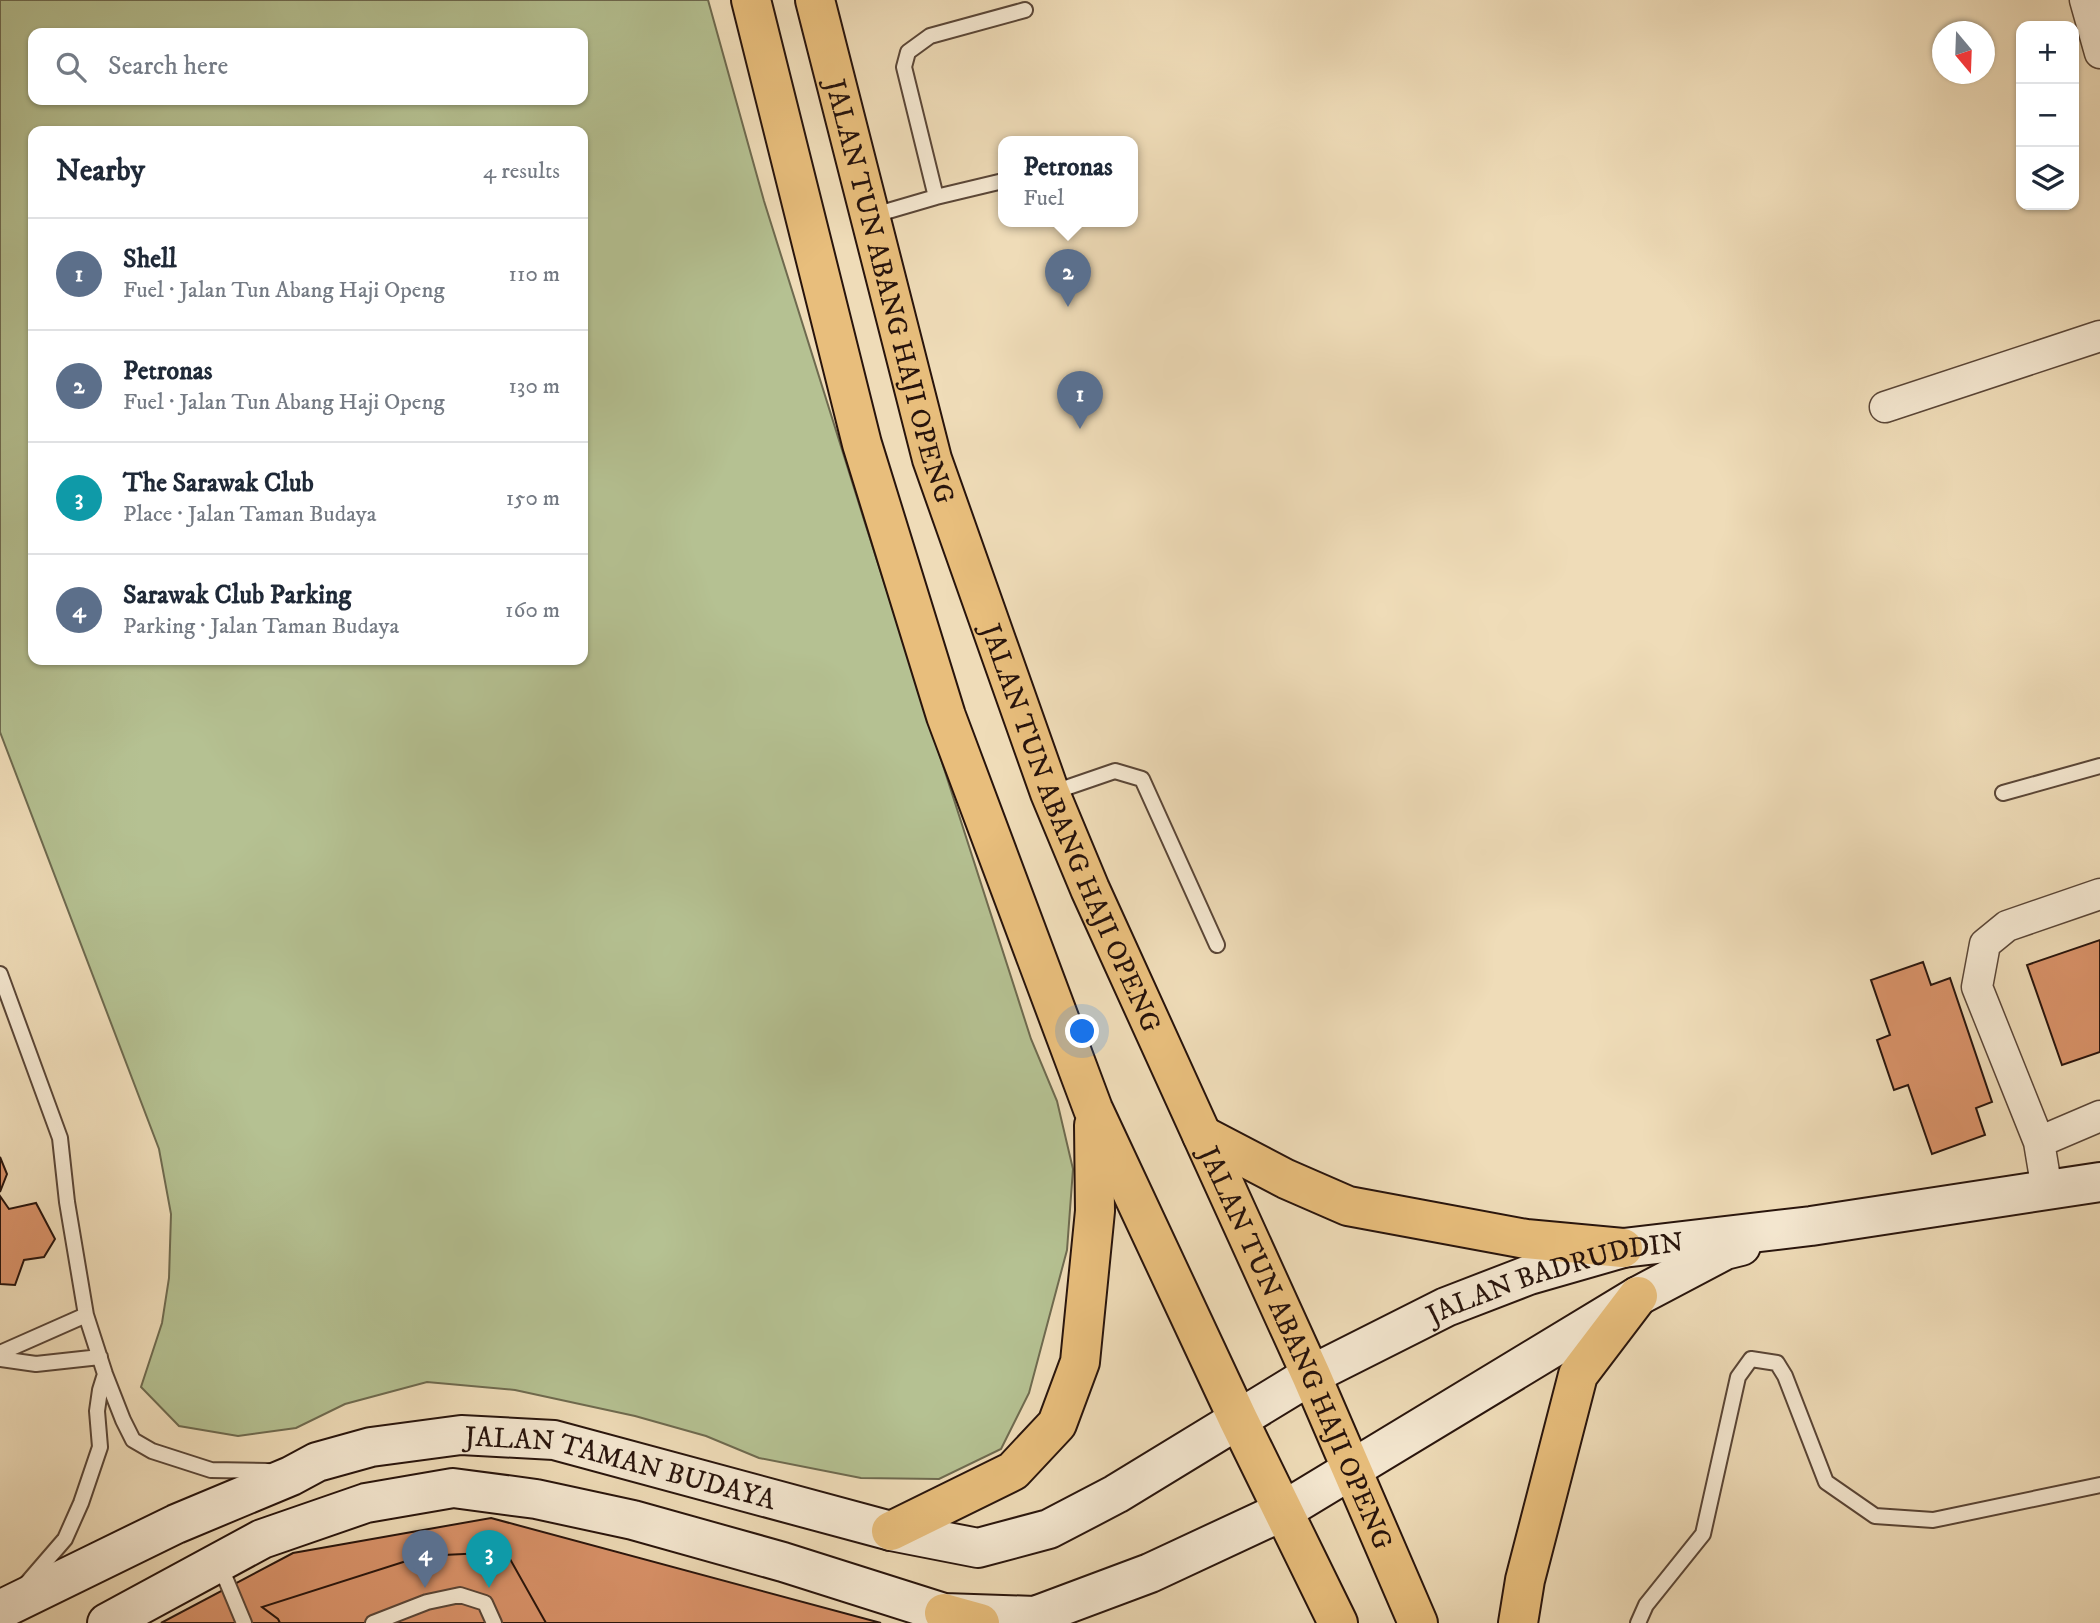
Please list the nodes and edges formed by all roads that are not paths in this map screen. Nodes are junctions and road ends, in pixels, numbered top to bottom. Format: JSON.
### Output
{"nodes":[{"id":1,"x":751,"y":0,"type":"edge"},
{"id":2,"x":815,"y":0,"type":"edge"},
{"id":3,"x":2085,"y":0,"type":"edge"},
{"id":4,"x":1025,"y":10,"type":"dead end"},
{"id":5,"x":2099,"y":44,"type":"edge"},
{"id":6,"x":998,"y":182,"type":"edge"},
{"id":7,"x":936,"y":197,"type":"junction"},
{"id":8,"x":870,"y":216,"type":"junction"},
{"id":9,"x":2100,"y":336,"type":"edge"},
{"id":10,"x":1885,"y":407,"type":"dead end"},
{"id":11,"x":2100,"y":766,"type":"edge"},
{"id":12,"x":1050,"y":793,"type":"junction"},
{"id":13,"x":2003,"y":793,"type":"dead end"},
{"id":14,"x":2100,"y":894,"type":"edge"},
{"id":15,"x":1217,"y":945,"type":"dead end"},
{"id":16,"x":0,"y":974,"type":"edge"},
{"id":17,"x":1093,"y":1109,"type":"junction"},
{"id":18,"x":2100,"y":1116,"type":"edge"},
{"id":19,"x":1202,"y":1135,"type":"junction"},
{"id":20,"x":2039,"y":1142,"type":"junction"},
{"id":21,"x":2100,"y":1182,"type":"edge"},
{"id":22,"x":2048,"y":1190,"type":"junction"},
{"id":23,"x":1811,"y":1227,"type":"junction"},
{"id":24,"x":1623,"y":1248,"type":"junction"},
{"id":25,"x":1638,"y":1296,"type":"junction"},
{"id":26,"x":86,"y":1315,"type":"junction"},
{"id":27,"x":0,"y":1353,"type":"edge"},
{"id":28,"x":100,"y":1357,"type":"junction"},
{"id":29,"x":0,"y":1359,"type":"edge"},
{"id":30,"x":105,"y":1374,"type":"junction"},
{"id":31,"x":1311,"y":1375,"type":"junction"},
{"id":32,"x":1238,"y":1419,"type":"junction"},
{"id":33,"x":317,"y":1462,"type":"junction"},
{"id":34,"x":1352,"y":1470,"type":"junction"},
{"id":35,"x":2100,"y":1485,"type":"edge"},
{"id":36,"x":1283,"y":1511,"type":"junction"},
{"id":37,"x":891,"y":1531,"type":"junction"},
{"id":38,"x":219,"y":1563,"type":"junction"},
{"id":39,"x":236,"y":1604,"type":"junction"},
{"id":40,"x":1,"y":1610,"type":"edge"},
{"id":41,"x":962,"y":1618,"type":"edge"},
{"id":42,"x":107,"y":1623,"type":"edge"},
{"id":43,"x":230,"y":1623,"type":"edge"},
{"id":44,"x":244,"y":1623,"type":"edge"},
{"id":45,"x":373,"y":1623,"type":"edge"},
{"id":46,"x":494,"y":1623,"type":"edge"},
{"id":47,"x":1338,"y":1623,"type":"edge"},
{"id":48,"x":1418,"y":1623,"type":"edge"},
{"id":49,"x":1518,"y":1623,"type":"edge"},
{"id":50,"x":1638,"y":1623,"type":"edge"}],
"edges":[{"from":1,"to":17,"type":"main road"},
{"from":2,"to":8,"type":"main road","name":"JALAN TUN ABANG HAJI OPENG"},
{"from":3,"to":5,"type":"street"},
{"from":4,"to":7,"type":"lane"},
{"from":6,"to":7,"type":"lane"},
{"from":7,"to":8,"type":"lane"},
{"from":8,"to":12,"type":"main road","name":"JALAN TUN ABANG HAJI OPENG"},
{"from":9,"to":10,"type":"street"},
{"from":11,"to":13,"type":"lane"},
{"from":12,"to":15,"type":"lane"},
{"from":12,"to":19,"type":"main road","name":"JALAN TUN ABANG HAJI OPENG"},
{"from":14,"to":20,"type":"street"},
{"from":16,"to":26,"type":"lane"},
{"from":17,"to":32,"type":"main road"},
{"from":17,"to":37,"type":"main road"},
{"from":18,"to":20,"type":"street"},
{"from":19,"to":24,"type":"main road"},
{"from":19,"to":31,"type":"main road","name":"JALAN TUN ABANG HAJI OPENG"},
{"from":20,"to":22,"type":"street"},
{"from":21,"to":22,"type":"main road","name":"JALAN BADRUDDIN"},
{"from":22,"to":23,"type":"main road","name":"JALAN BADRUDDIN"},
{"from":23,"to":24,"type":"main road","name":"JALAN BADRUDDIN"},
{"from":23,"to":25,"type":"main road","name":"JALAN BADRUDDIN"},
{"from":24,"to":31,"type":"main road","name":"JALAN BADRUDDIN"},
{"from":25,"to":34,"type":"main road","name":"JALAN BADRUDDIN"},
{"from":25,"to":49,"type":"main road"},
{"from":26,"to":27,"type":"lane"},
{"from":26,"to":28,"type":"lane"},
{"from":28,"to":29,"type":"lane"},
{"from":28,"to":30,"type":"lane"},
{"from":30,"to":33,"type":"lane"},
{"from":30,"to":40,"type":"lane"},
{"from":31,"to":32,"type":"main road","name":"JALAN BADRUDDIN"},
{"from":31,"to":34,"type":"main road","name":"JALAN TUN ABANG HAJI OPENG"},
{"from":32,"to":36,"type":"main road"},
{"from":32,"to":37,"type":"main road","name":"JALAN TAMAN BUDAYA"},
{"from":33,"to":37,"type":"main road","name":"JALAN TAMAN BUDAYA"},
{"from":33,"to":40,"type":"main road","name":"JALAN TAMAN BUDAYA"},
{"from":34,"to":36,"type":"main road","name":"JALAN BADRUDDIN"},
{"from":34,"to":48,"type":"main road","name":"JALAN TUN ABANG HAJI OPENG"},
{"from":35,"to":50,"type":"lane"},
{"from":36,"to":41,"type":"main road","name":"JALAN TAMAN BUDAYA"},
{"from":36,"to":47,"type":"main road"},
{"from":38,"to":39,"type":"lane"},
{"from":38,"to":41,"type":"main road","name":"JALAN TAMAN BUDAYA"},
{"from":38,"to":42,"type":"main road","name":"JALAN TAMAN BUDAYA"},
{"from":39,"to":43,"type":"lane"},
{"from":39,"to":44,"type":"lane"},
{"from":45,"to":46,"type":"lane"}]}
